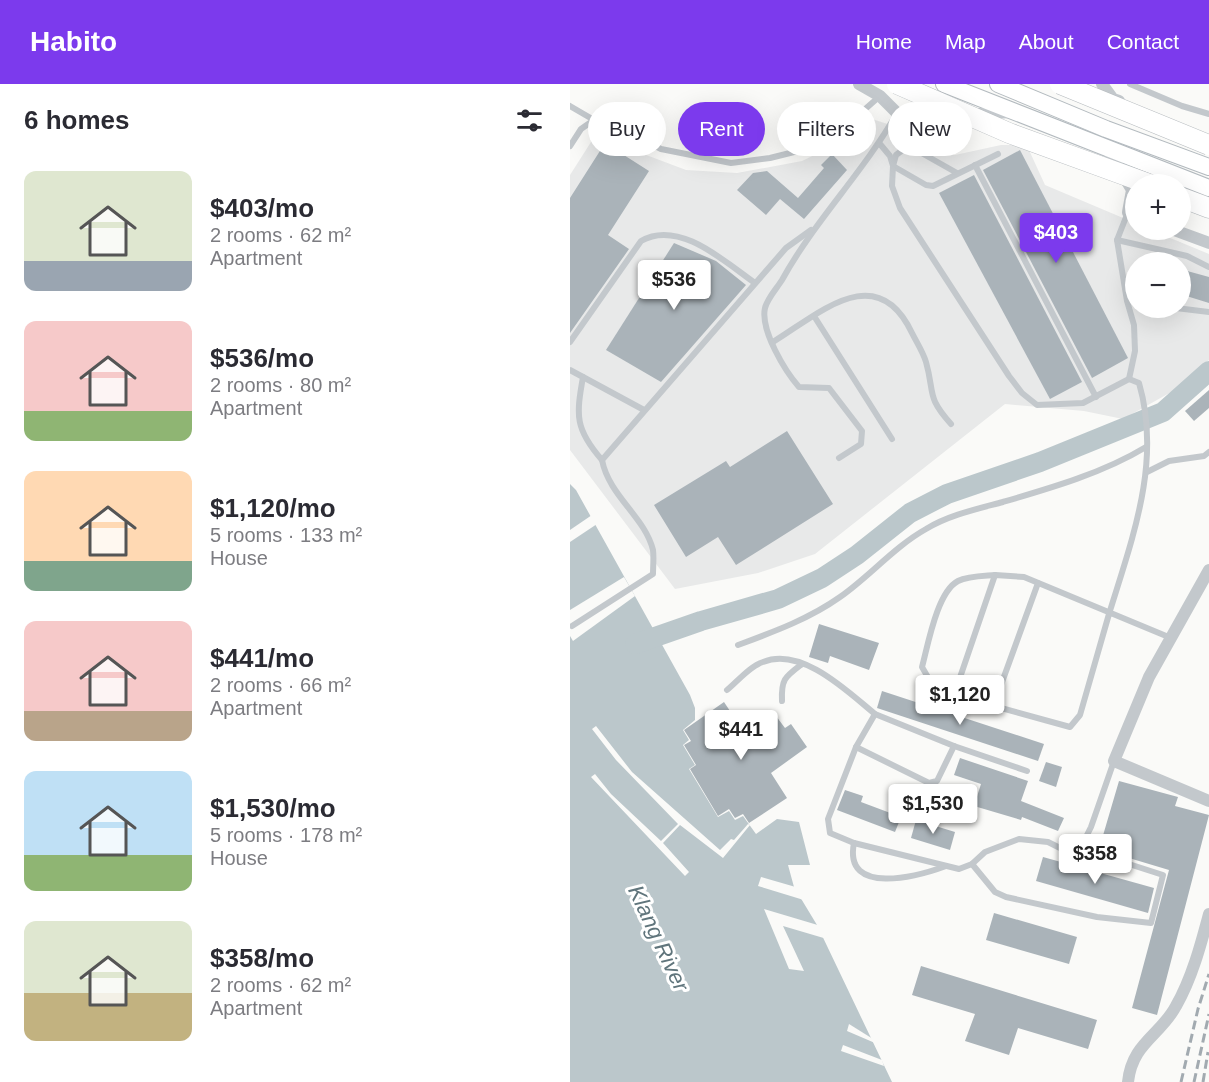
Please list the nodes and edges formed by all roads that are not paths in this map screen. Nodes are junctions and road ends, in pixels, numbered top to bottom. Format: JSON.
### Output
{"nodes":[{"id":1,"x":858,"y":84,"type":"edge"},
{"id":2,"x":897,"y":84,"type":"edge"},
{"id":3,"x":944,"y":84,"type":"edge"},
{"id":4,"x":998,"y":84,"type":"edge"},
{"id":5,"x":1060,"y":84,"type":"edge"},
{"id":6,"x":1077,"y":84,"type":"edge"},
{"id":7,"x":1102,"y":84,"type":"edge"},
{"id":8,"x":1130,"y":84,"type":"edge"},
{"id":9,"x":1145,"y":87,"type":"edge"},
{"id":10,"x":880,"y":96,"type":"junction"},
{"id":11,"x":1113,"y":99,"type":"junction"},
{"id":12,"x":888,"y":104,"type":"edge"},
{"id":13,"x":570,"y":106,"type":"edge"},
{"id":14,"x":1012,"y":112,"type":"junction"},
{"id":15,"x":1209,"y":114,"type":"edge"},
{"id":16,"x":972,"y":115,"type":"edge"},
{"id":17,"x":588,"y":116,"type":"edge"},
{"id":18,"x":588,"y":124,"type":"edge"},
{"id":19,"x":888,"y":129,"type":"edge"},
{"id":20,"x":1106,"y":129,"type":"junction"},
{"id":21,"x":1209,"y":136,"type":"edge"},
{"id":22,"x":880,"y":144,"type":"junction"},
{"id":23,"x":1209,"y":145,"type":"edge"},
{"id":24,"x":570,"y":146,"type":"edge"},
{"id":25,"x":1107,"y":148,"type":"junction"},
{"id":26,"x":666,"y":150,"type":"edge"},
{"id":27,"x":998,"y":154,"type":"dead end"},
{"id":28,"x":975,"y":165,"type":"junction"},
{"id":29,"x":893,"y":166,"type":"junction"},
{"id":30,"x":1209,"y":167,"type":"edge"},
{"id":31,"x":957,"y":173,"type":"junction"},
{"id":32,"x":1125,"y":175,"type":"edge"},
{"id":33,"x":1125,"y":178,"type":"edge"},
{"id":34,"x":1209,"y":188,"type":"edge"},
{"id":35,"x":1191,"y":201,"type":"edge"},
{"id":36,"x":1209,"y":208,"type":"edge"},
{"id":37,"x":1125,"y":226,"type":"edge"},
{"id":38,"x":811,"y":230,"type":"junction"},
{"id":39,"x":1191,"y":236,"type":"edge"},
{"id":40,"x":1117,"y":240,"type":"junction"},
{"id":41,"x":1209,"y":243,"type":"edge"},
{"id":42,"x":1209,"y":267,"type":"edge"},
{"id":43,"x":755,"y":283,"type":"junction"},
{"id":44,"x":1125,"y":289,"type":"edge"},
{"id":45,"x":1191,"y":310,"type":"edge"},
{"id":46,"x":1209,"y":312,"type":"edge"},
{"id":47,"x":814,"y":316,"type":"junction"},
{"id":48,"x":1132,"y":318,"type":"edge"},
{"id":49,"x":570,"y":342,"type":"edge"},
{"id":50,"x":773,"y":342,"type":"junction"},
{"id":51,"x":570,"y":370,"type":"edge"},
{"id":52,"x":583,"y":377,"type":"junction"},
{"id":53,"x":1130,"y":379,"type":"junction"},
{"id":54,"x":1096,"y":397,"type":"junction"},
{"id":55,"x":645,"y":410,"type":"junction"},
{"id":56,"x":951,"y":424,"type":"dead end"},
{"id":57,"x":892,"y":439,"type":"dead end"},
{"id":58,"x":1146,"y":447,"type":"junction"},
{"id":59,"x":1209,"y":452,"type":"edge"},
{"id":60,"x":839,"y":458,"type":"dead end"},
{"id":61,"x":602,"y":460,"type":"junction"},
{"id":62,"x":1147,"y":472,"type":"junction"},
{"id":63,"x":1209,"y":570,"type":"edge"},
{"id":64,"x":995,"y":575,"type":"junction"},
{"id":65,"x":1038,"y":583,"type":"junction"},
{"id":66,"x":1109,"y":614,"type":"junction"},
{"id":67,"x":572,"y":626,"type":"dead end"},
{"id":68,"x":1171,"y":638,"type":"junction"},
{"id":69,"x":738,"y":645,"type":"dead end"},
{"id":70,"x":802,"y":664,"type":"junction"},
{"id":71,"x":727,"y":690,"type":"dead end"},
{"id":72,"x":954,"y":694,"type":"junction"},
{"id":73,"x":782,"y":701,"type":"dead end"},
{"id":74,"x":993,"y":707,"type":"junction"},
{"id":75,"x":875,"y":714,"type":"junction"},
{"id":76,"x":954,"y":746,"type":"junction"},
{"id":77,"x":856,"y":747,"type":"junction"},
{"id":78,"x":1114,"y":761,"type":"junction"},
{"id":79,"x":1027,"y":771,"type":"dead end"},
{"id":80,"x":1209,"y":801,"type":"edge"},
{"id":81,"x":854,"y":843,"type":"junction"},
{"id":82,"x":1076,"y":847,"type":"junction"},
{"id":83,"x":972,"y":864,"type":"junction"},
{"id":84,"x":947,"y":866,"type":"junction"},
{"id":85,"x":1209,"y":914,"type":"edge"},
{"id":86,"x":1128,"y":1082,"type":"edge"}],
"edges":[{"from":1,"to":10,"type":"street"},
{"from":2,"to":32,"type":"main road","bridge":true},
{"from":3,"to":14,"type":"main road"},
{"from":4,"to":20,"type":"main road"},
{"from":5,"to":23,"type":"main road","bridge":true},
{"from":6,"to":11,"type":"lane"},
{"from":6,"to":20,"type":"main road"},
{"from":7,"to":11,"type":"street"},
{"from":8,"to":9,"type":"lane"},
{"from":9,"to":15,"type":"lane"},
{"from":10,"to":12,"type":"street"},
{"from":10,"to":26,"type":"lane"},
{"from":11,"to":21,"type":"street"},
{"from":13,"to":17,"type":"lane"},
{"from":14,"to":16,"type":"street"},
{"from":14,"to":25,"type":"main road"},
{"from":18,"to":24,"type":"lane"},
{"from":19,"to":22,"type":"lane"},
{"from":20,"to":30,"type":"main road"},
{"from":22,"to":29,"type":"lane"},
{"from":22,"to":38,"type":"lane"},
{"from":25,"to":33,"type":"street"},
{"from":25,"to":34,"type":"main road"},
{"from":27,"to":28,"type":"lane"},
{"from":28,"to":31,"type":"lane"},
{"from":28,"to":54,"type":"lane"},
{"from":29,"to":31,"type":"lane"},
{"from":29,"to":31,"type":"lane"},
{"from":29,"to":54,"type":"lane"},
{"from":35,"to":36,"type":"main road"},
{"from":37,"to":40,"type":"lane"},
{"from":38,"to":43,"type":"lane"},
{"from":38,"to":50,"type":"lane"},
{"from":39,"to":41,"type":"street"},
{"from":40,"to":42,"type":"lane"},
{"from":40,"to":44,"type":"lane"},
{"from":43,"to":49,"type":"lane"},
{"from":43,"to":55,"type":"lane"},
{"from":45,"to":46,"type":"lane"},
{"from":47,"to":50,"type":"lane"},
{"from":47,"to":56,"type":"lane"},
{"from":47,"to":57,"type":"lane"},
{"from":48,"to":53,"type":"lane"},
{"from":50,"to":60,"type":"lane"},
{"from":51,"to":52,"type":"lane"},
{"from":52,"to":55,"type":"lane"},
{"from":52,"to":61,"type":"lane"},
{"from":53,"to":54,"type":"lane"},
{"from":53,"to":58,"type":"lane"},
{"from":55,"to":61,"type":"lane"},
{"from":58,"to":62,"type":"lane"},
{"from":58,"to":69,"type":"lane"},
{"from":59,"to":62,"type":"lane"},
{"from":61,"to":67,"type":"lane"},
{"from":62,"to":66,"type":"lane"},
{"from":63,"to":68,"type":"street"},
{"from":64,"to":65,"type":"lane"},
{"from":64,"to":72,"type":"lane"},
{"from":64,"to":72,"type":"lane"},
{"from":65,"to":66,"type":"lane"},
{"from":65,"to":74,"type":"lane"},
{"from":66,"to":68,"type":"lane"},
{"from":66,"to":74,"type":"lane"},
{"from":68,"to":78,"type":"street"},
{"from":70,"to":71,"type":"lane"},
{"from":70,"to":73,"type":"lane"},
{"from":70,"to":75,"type":"lane"},
{"from":72,"to":74,"type":"lane"},
{"from":75,"to":76,"type":"lane"},
{"from":75,"to":77,"type":"lane"},
{"from":76,"to":77,"type":"lane"},
{"from":76,"to":79,"type":"lane"},
{"from":77,"to":81,"type":"lane"},
{"from":78,"to":80,"type":"street"},
{"from":78,"to":82,"type":"lane"},
{"from":81,"to":84,"type":"lane"},
{"from":81,"to":84,"type":"lane"},
{"from":82,"to":83,"type":"lane"},
{"from":82,"to":83,"type":"lane"},
{"from":83,"to":84,"type":"lane"},
{"from":85,"to":86,"type":"street"}]}
